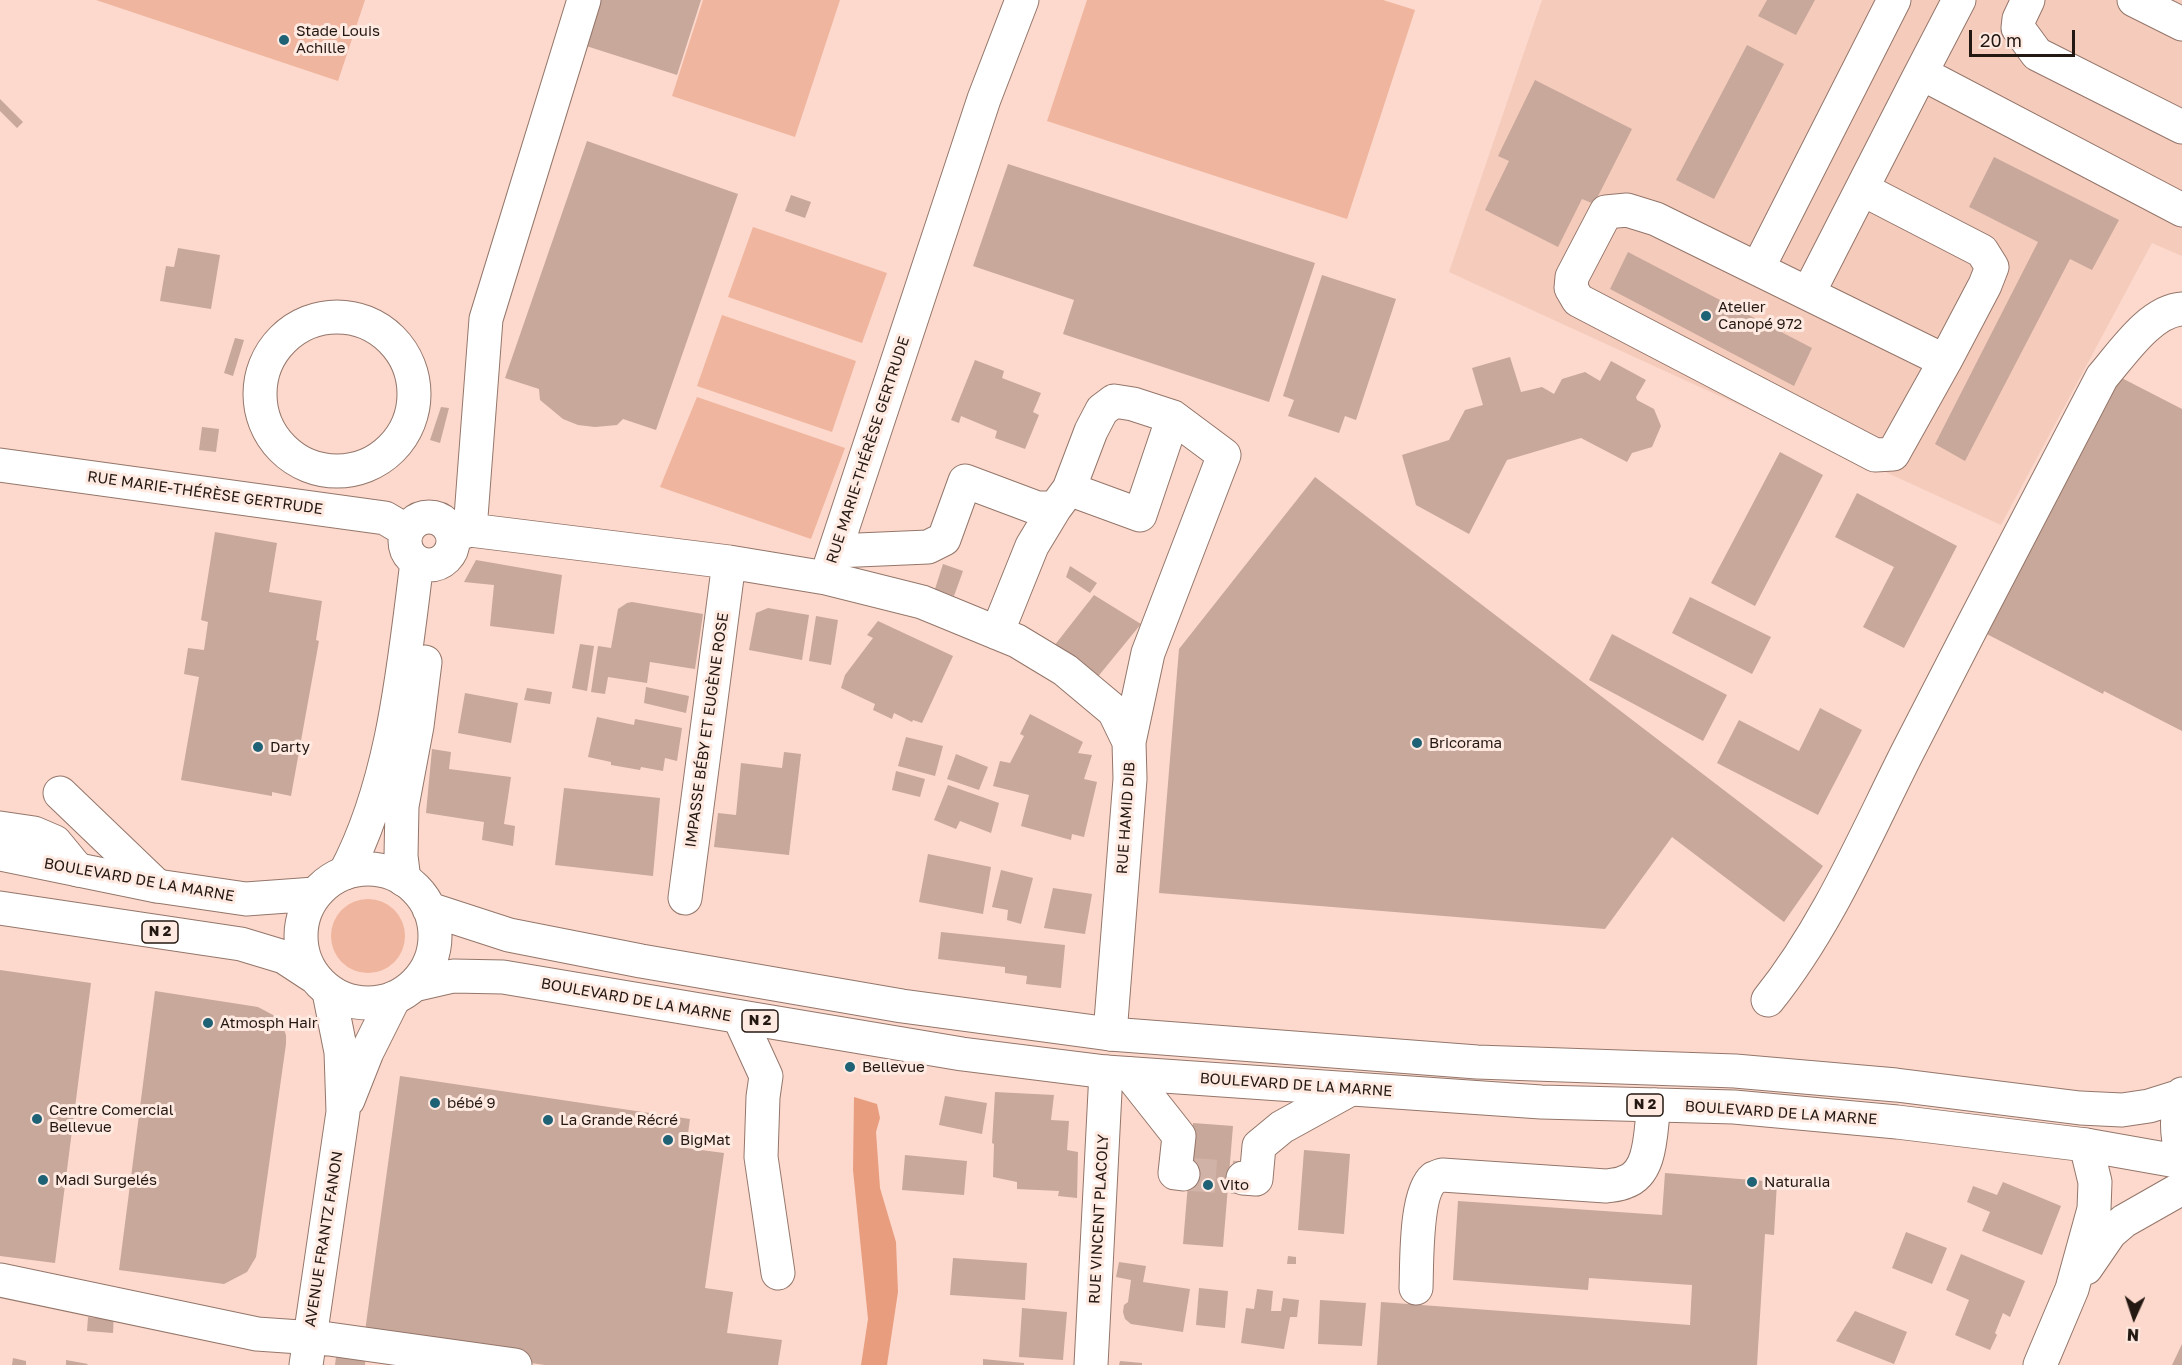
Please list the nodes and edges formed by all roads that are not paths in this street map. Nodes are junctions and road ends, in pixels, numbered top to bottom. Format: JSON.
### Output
{"nodes":[{"id":1,"x":584,"y":0,"type":"edge"},
{"id":2,"x":1022,"y":0,"type":"edge"},
{"id":3,"x":1894,"y":0,"type":"edge"},
{"id":4,"x":1959,"y":0,"type":"edge"},
{"id":5,"x":2028,"y":0,"type":"edge"},
{"id":6,"x":2134,"y":0,"type":"edge"},
{"id":7,"x":2182,"y":24,"type":"edge"},
{"id":8,"x":1921,"y":73,"type":"junction"},
{"id":9,"x":2182,"y":127,"type":"edge"},
{"id":10,"x":1862,"y":189,"type":"junction"},
{"id":11,"x":2182,"y":210,"type":"edge"},
{"id":12,"x":1758,"y":268,"type":"junction"},
{"id":13,"x":1809,"y":292,"type":"junction"},
{"id":14,"x":2182,"y":309,"type":"edge"},
{"id":15,"x":1945,"y":361,"type":"junction"},
{"id":16,"x":1173,"y":417,"type":"junction"},
{"id":17,"x":301,"y":462,"type":"junction"},
{"id":18,"x":0,"y":465,"type":"edge"},
{"id":19,"x":365,"y":466,"type":"junction"},
{"id":20,"x":256,"y":499,"type":"junction"},
{"id":21,"x":1062,"y":499,"type":"junction"},
{"id":22,"x":378,"y":517,"type":"junction"},
{"id":23,"x":407,"y":531,"type":"junction"},
{"id":24,"x":445,"y":548,"type":"junction"},
{"id":25,"x":729,"y":562,"type":"junction"},
{"id":26,"x":830,"y":565,"type":"junction"},
{"id":27,"x":997,"y":633,"type":"junction"},
{"id":28,"x":1129,"y":742,"type":"junction"},
{"id":29,"x":60,"y":793,"type":"dead end"},
{"id":30,"x":0,"y":828,"type":"edge"},
{"id":31,"x":0,"y":854,"type":"edge"},
{"id":32,"x":78,"y":870,"type":"junction"},
{"id":33,"x":345,"y":873,"type":"junction"},
{"id":34,"x":404,"y":880,"type":"junction"},
{"id":35,"x":157,"y":886,"type":"junction"},
{"id":36,"x":315,"y":894,"type":"junction"},
{"id":37,"x":685,"y":898,"type":"dead end"},
{"id":38,"x":0,"y":908,"type":"edge"},
{"id":39,"x":429,"y":909,"type":"junction"},
{"id":40,"x":321,"y":984,"type":"junction"},
{"id":41,"x":404,"y":991,"type":"junction"},
{"id":42,"x":1768,"y":1000,"type":"dead end"},
{"id":43,"x":739,"y":1017,"type":"junction"},
{"id":44,"x":1110,"y":1034,"type":"junction"},
{"id":45,"x":1118,"y":1073,"type":"junction"},
{"id":46,"x":1352,"y":1089,"type":"junction"},
{"id":47,"x":2182,"y":1095,"type":"edge"},
{"id":48,"x":1654,"y":1105,"type":"junction"},
{"id":49,"x":343,"y":1112,"type":"junction"},
{"id":50,"x":2085,"y":1145,"type":"junction"},
{"id":51,"x":2182,"y":1154,"type":"edge"},
{"id":52,"x":2182,"y":1162,"type":"edge"},
{"id":53,"x":1183,"y":1174,"type":"dead end"},
{"id":54,"x":1243,"y":1178,"type":"dead end"},
{"id":55,"x":2182,"y":1188,"type":"edge"},
{"id":56,"x":778,"y":1273,"type":"dead end"},
{"id":57,"x":0,"y":1280,"type":"edge"},
{"id":58,"x":1416,"y":1288,"type":"dead end"},
{"id":59,"x":2072,"y":1289,"type":"junction"},
{"id":60,"x":308,"y":1351,"type":"edge"},
{"id":61,"x":515,"y":1365,"type":"edge"},
{"id":62,"x":1091,"y":1365,"type":"edge"},
{"id":63,"x":2040,"y":1365,"type":"edge"}],
"edges":[{"from":1,"to":24,"type":"main road"},
{"from":2,"to":26,"type":"main road","name":"RUE MARIE-THÉRÈSE GERTRUDE"},
{"from":3,"to":12,"type":"main road"},
{"from":4,"to":8,"type":"main road"},
{"from":5,"to":9,"type":"main road"},
{"from":6,"to":7,"type":"main road"},
{"from":8,"to":10,"type":"main road"},
{"from":8,"to":11,"type":"main road"},
{"from":10,"to":13,"type":"main road"},
{"from":10,"to":15,"type":"main road"},
{"from":12,"to":13,"type":"main road"},
{"from":12,"to":15,"type":"main road"},
{"from":13,"to":15,"type":"main road"},
{"from":14,"to":42,"type":"main road"},
{"from":16,"to":21,"type":"main road"},
{"from":16,"to":21,"type":"main road"},
{"from":16,"to":28,"type":"main road"},
{"from":17,"to":19,"type":"main road"},
{"from":17,"to":19,"type":"main road"},
{"from":17,"to":20,"type":"main road"},
{"from":18,"to":20,"type":"main road","name":"RUE MARIE-THÉRÈSE GERTRUDE"},
{"from":19,"to":22,"type":"main road"},
{"from":20,"to":22,"type":"main road","name":"RUE MARIE-THÉRÈSE GERTRUDE"},
{"from":21,"to":26,"type":"main road"},
{"from":21,"to":27,"type":"main road"},
{"from":22,"to":23,"type":"main road","name":"RUE MARIE-THÉRÈSE GERTRUDE"},
{"from":23,"to":24,"type":"main road"},
{"from":23,"to":24,"type":"main road"},
{"from":24,"to":25,"type":"main road","name":"RUE MARIE-THÉRÈSE GERTRUDE"},
{"from":24,"to":33,"type":"main road"},
{"from":24,"to":34,"type":"main road"},
{"from":25,"to":26,"type":"main road","name":"RUE MARIE-THÉRÈSE GERTRUDE"},
{"from":25,"to":37,"type":"main road","name":"IMPASSE BÉBY ET EUGÈNE ROSE"},
{"from":26,"to":27,"type":"main road","name":"RUE HAMID DIB"},
{"from":27,"to":28,"type":"main road","name":"RUE HAMID DIB"},
{"from":28,"to":44,"type":"main road","name":"RUE HAMID DIB"},
{"from":29,"to":35,"type":"main road"},
{"from":30,"to":32,"type":"main road"},
{"from":31,"to":32,"type":"main road","name":"BOULEVARD DE LA MARNE"},
{"from":32,"to":35,"type":"main road","name":"BOULEVARD DE LA MARNE"},
{"from":33,"to":34,"type":"main road"},
{"from":33,"to":36,"type":"main road"},
{"from":34,"to":39,"type":"main road"},
{"from":35,"to":36,"type":"main road","name":"BOULEVARD DE LA MARNE"},
{"from":36,"to":40,"type":"main road"},
{"from":38,"to":40,"type":"main road","number":"N 2"},
{"from":39,"to":41,"type":"main road"},
{"from":39,"to":44,"type":"main road"},
{"from":40,"to":41,"type":"main road"},
{"from":40,"to":49,"type":"main road","name":"AVENUE FRANTZ FANON"},
{"from":41,"to":43,"type":"main road","name":"BOULEVARD DE LA MARNE","number":"N 2"},
{"from":41,"to":49,"type":"main road","name":"AVENUE FRANTZ FANON"},
{"from":43,"to":45,"type":"main road","name":"BOULEVARD DE LA MARNE","number":"N 2"},
{"from":43,"to":56,"type":"main road"},
{"from":44,"to":47,"type":"main road"},
{"from":45,"to":46,"type":"main road","name":"BOULEVARD DE LA MARNE","number":"N 2"},
{"from":45,"to":53,"type":"main road"},
{"from":45,"to":62,"type":"main road","name":"RUE VINCENT PLACOLY"},
{"from":46,"to":48,"type":"main road","name":"BOULEVARD DE LA MARNE","number":"N 2"},
{"from":46,"to":54,"type":"main road"},
{"from":47,"to":51,"type":"main road"},
{"from":48,"to":50,"type":"main road","name":"BOULEVARD DE LA MARNE","number":"N 2"},
{"from":48,"to":58,"type":"main road"},
{"from":49,"to":60,"type":"main road","name":"AVENUE FRANTZ FANON"},
{"from":50,"to":52,"type":"main road","name":"BOULEVARD DE LA MARNE","number":"N 2"},
{"from":50,"to":59,"type":"main road"},
{"from":55,"to":59,"type":"main road"},
{"from":57,"to":60,"type":"main road"},
{"from":59,"to":63,"type":"main road"},
{"from":60,"to":61,"type":"main road"}]}
